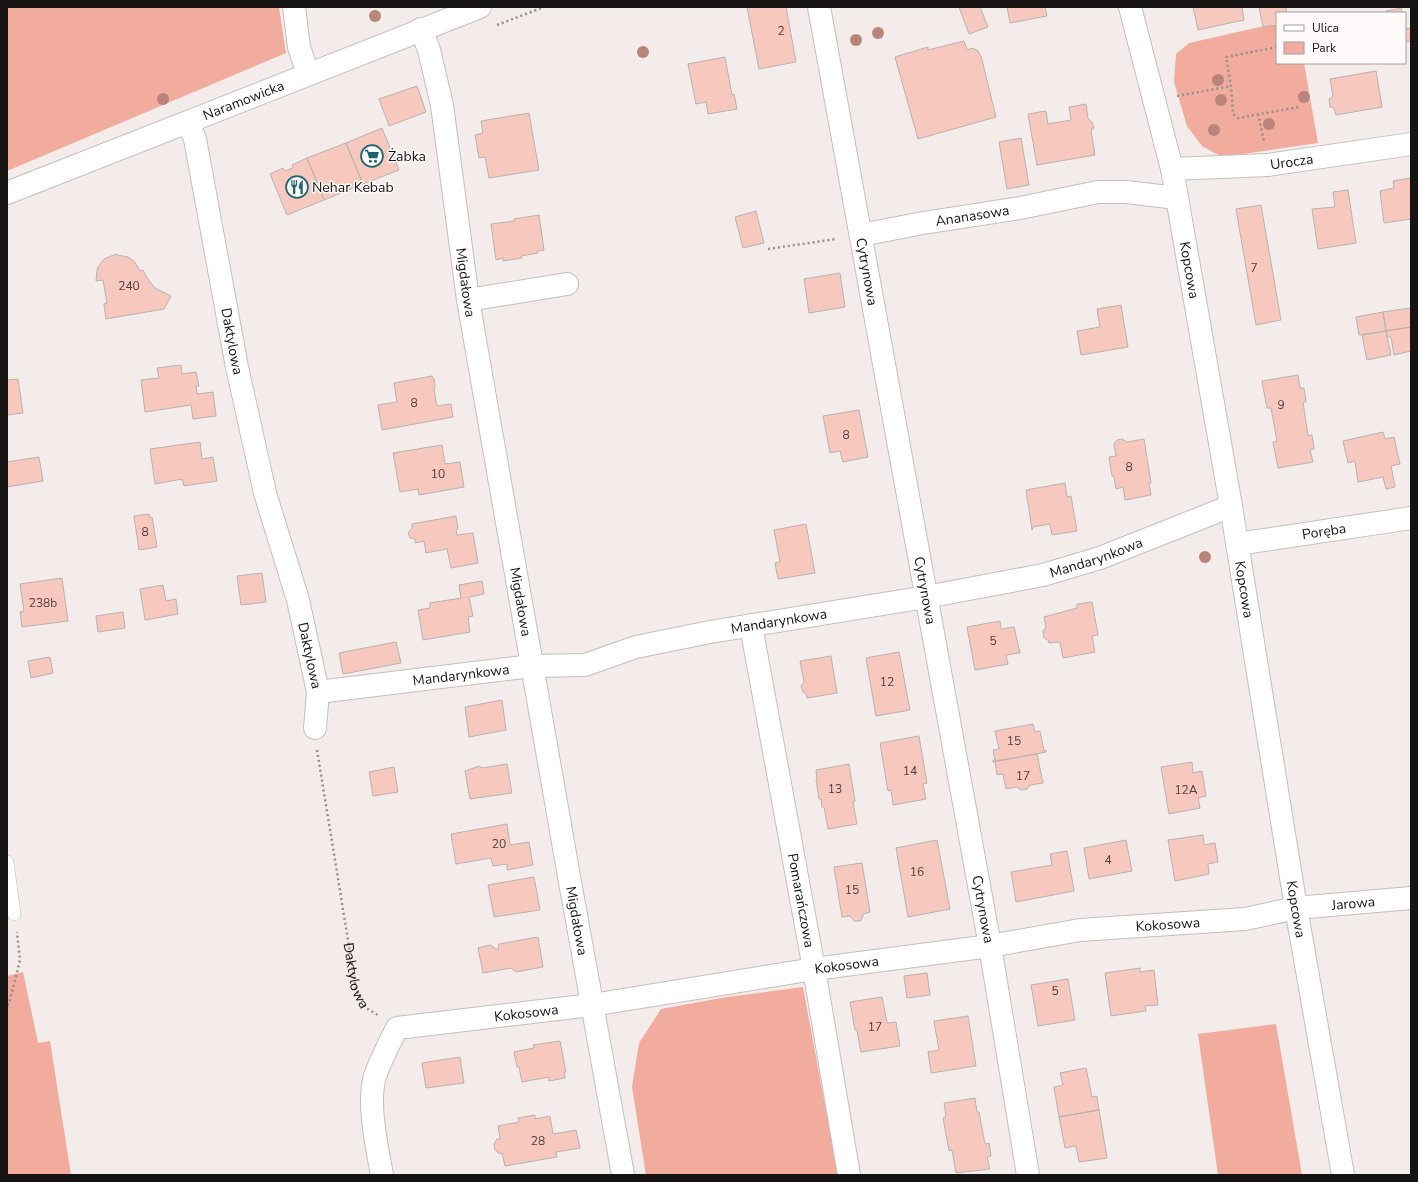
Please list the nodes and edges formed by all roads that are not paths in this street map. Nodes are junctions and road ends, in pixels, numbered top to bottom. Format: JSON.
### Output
{"nodes":[{"id":1,"x":294,"y":7,"type":"edge"},
{"id":2,"x":480,"y":7,"type":"edge"},
{"id":3,"x":819,"y":7,"type":"edge"},
{"id":4,"x":1130,"y":7,"type":"edge"},
{"id":5,"x":421,"y":29,"type":"junction"},
{"id":6,"x":308,"y":74,"type":"junction"},
{"id":7,"x":188,"y":122,"type":"junction"},
{"id":8,"x":1411,"y":144,"type":"edge"},
{"id":9,"x":1172,"y":169,"type":"junction"},
{"id":10,"x":7,"y":192,"type":"edge"},
{"id":11,"x":1177,"y":198,"type":"junction"},
{"id":12,"x":861,"y":235,"type":"junction"},
{"id":13,"x":567,"y":284,"type":"dead end"},
{"id":14,"x":468,"y":300,"type":"junction"},
{"id":15,"x":1231,"y":506,"type":"junction"},
{"id":16,"x":1411,"y":518,"type":"edge"},
{"id":17,"x":1237,"y":544,"type":"junction"},
{"id":18,"x":926,"y":597,"type":"junction"},
{"id":19,"x":751,"y":626,"type":"junction"},
{"id":20,"x":532,"y":666,"type":"junction"},
{"id":21,"x":318,"y":692,"type":"junction"},
{"id":22,"x":315,"y":728,"type":"road end"},
{"id":23,"x":7,"y":862,"type":"edge"},
{"id":24,"x":1411,"y":898,"type":"edge"},
{"id":25,"x":1296,"y":908,"type":"junction"},
{"id":26,"x":14,"y":914,"type":"road end"},
{"id":27,"x":990,"y":946,"type":"junction"},
{"id":28,"x":814,"y":969,"type":"junction"},
{"id":29,"x":592,"y":1005,"type":"junction"},
{"id":30,"x":382,"y":1175,"type":"edge"},
{"id":31,"x":623,"y":1175,"type":"edge"},
{"id":32,"x":849,"y":1175,"type":"edge"},
{"id":33,"x":1028,"y":1175,"type":"edge"},
{"id":34,"x":1343,"y":1175,"type":"edge"}],
"edges":[{"from":1,"to":6,"type":"street"},
{"from":2,"to":5,"type":"street","name":"Naramowicka"},
{"from":3,"to":12,"type":"street","name":"Cytrynowa"},
{"from":4,"to":9,"type":"street","name":"Kopcowa"},
{"from":5,"to":6,"type":"street","name":"Naramowicka"},
{"from":5,"to":14,"type":"street","name":"Migdałowa"},
{"from":6,"to":7,"type":"street","name":"Naramowicka"},
{"from":7,"to":10,"type":"street","name":"Naramowicka"},
{"from":7,"to":21,"type":"street","name":"Daktylowa"},
{"from":8,"to":9,"type":"street","name":"Urocza"},
{"from":9,"to":11,"type":"street","name":"Kopcowa"},
{"from":11,"to":12,"type":"street","name":"Ananasowa"},
{"from":11,"to":15,"type":"street","name":"Kopcowa"},
{"from":12,"to":18,"type":"street","name":"Cytrynowa"},
{"from":13,"to":14,"type":"street"},
{"from":14,"to":20,"type":"street","name":"Migdałowa"},
{"from":15,"to":17,"type":"street","name":"Kopcowa"},
{"from":15,"to":18,"type":"street","name":"Mandarynkowa"},
{"from":16,"to":17,"type":"street","name":"Poręba"},
{"from":17,"to":25,"type":"street","name":"Kopcowa"},
{"from":18,"to":19,"type":"street","name":"Mandarynkowa"},
{"from":18,"to":27,"type":"street","name":"Cytrynowa"},
{"from":19,"to":20,"type":"street","name":"Mandarynkowa"},
{"from":19,"to":28,"type":"street","name":"Pomarańczowa"},
{"from":20,"to":21,"type":"street","name":"Mandarynkowa"},
{"from":20,"to":29,"type":"street","name":"Migdałowa"},
{"from":21,"to":22,"type":"street","name":"Daktylowa"},
{"from":23,"to":26,"type":"lane"},
{"from":24,"to":25,"type":"street","name":"Jarowa"},
{"from":25,"to":27,"type":"street","name":"Kokosowa"},
{"from":25,"to":34,"type":"street","name":"Kopcowa"},
{"from":27,"to":28,"type":"street","name":"Kokosowa"},
{"from":27,"to":33,"type":"street","name":"Cytrynowa"},
{"from":28,"to":29,"type":"street","name":"Kokosowa"},
{"from":28,"to":32,"type":"street","name":"Pomarańczowa"},
{"from":29,"to":30,"type":"street","name":"Kokosowa"},
{"from":29,"to":31,"type":"street","name":"Migdałowa"}]}
